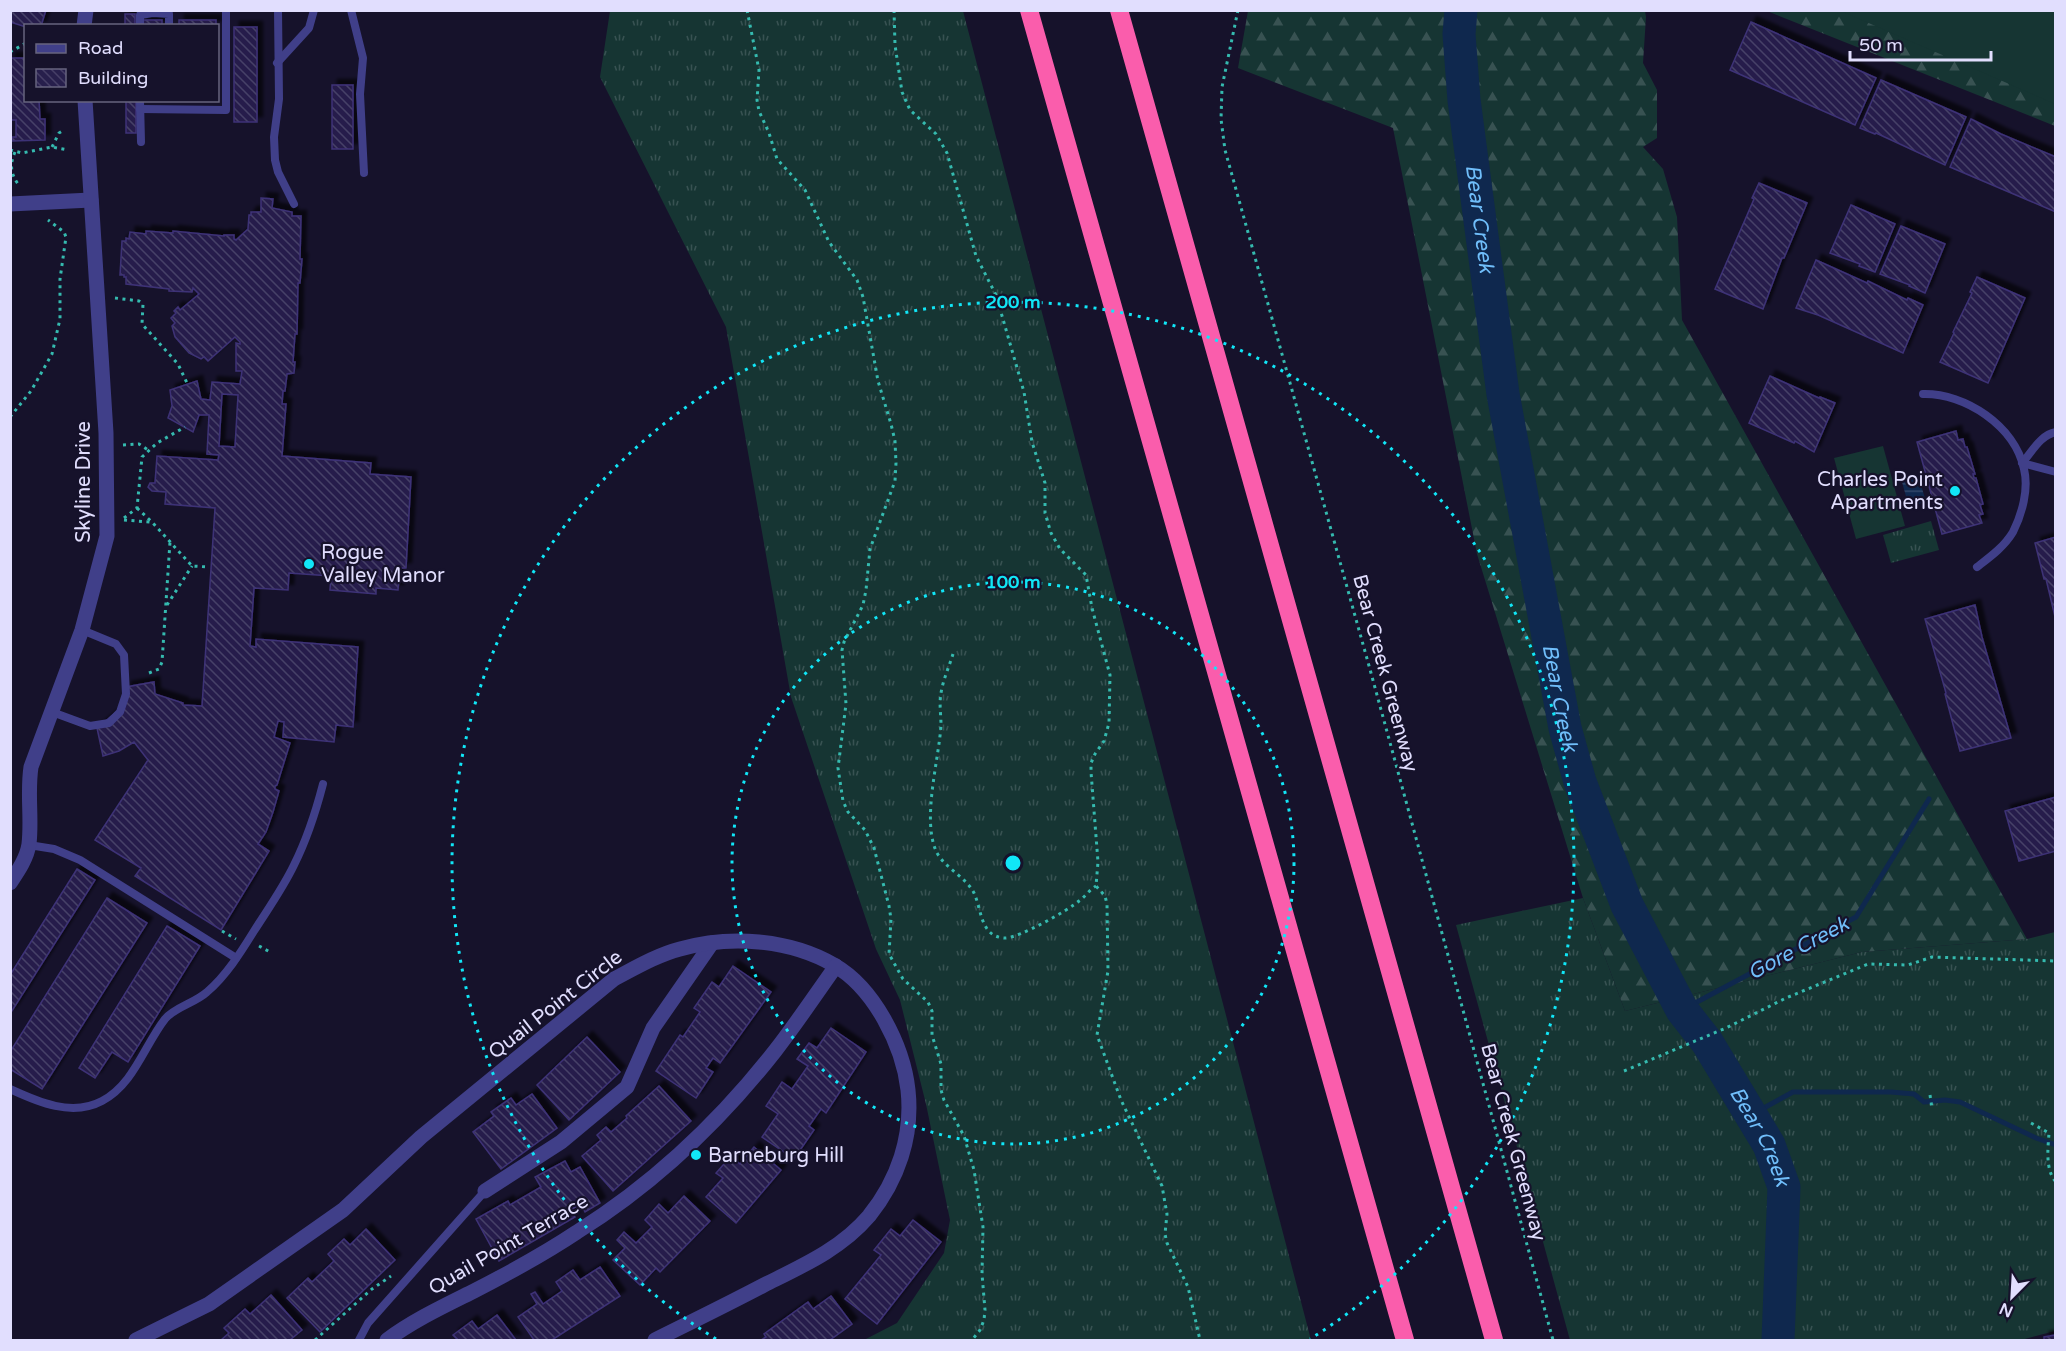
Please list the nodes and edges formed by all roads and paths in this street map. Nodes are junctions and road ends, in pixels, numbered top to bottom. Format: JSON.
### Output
{"nodes":[{"id":1,"x":226,"y":10,"type":"edge"},
{"id":2,"x":314,"y":10,"type":"edge"},
{"id":3,"x":351,"y":10,"type":"edge"},
{"id":4,"x":747,"y":10,"type":"edge"},
{"id":5,"x":894,"y":10,"type":"edge"},
{"id":6,"x":1029,"y":10,"type":"edge"},
{"id":7,"x":1119,"y":10,"type":"edge"},
{"id":8,"x":1238,"y":10,"type":"edge"},
{"id":9,"x":277,"y":11,"type":"edge"},
{"id":10,"x":140,"y":24,"type":"edge"},
{"id":11,"x":169,"y":24,"type":"edge"},
{"id":12,"x":24,"y":44,"type":"edge"},
{"id":13,"x":10,"y":52,"type":"edge"},
{"id":14,"x":277,"y":63,"type":"junction"},
{"id":15,"x":85,"y":102,"type":"edge"},
{"id":16,"x":140,"y":105,"type":"edge"},
{"id":17,"x":170,"y":105,"type":"edge"},
{"id":18,"x":64,"y":130,"type":"dead end"},
{"id":19,"x":141,"y":142,"type":"dead end"},
{"id":20,"x":52,"y":147,"type":"junction"},
{"id":21,"x":10,"y":150,"type":"edge"},
{"id":22,"x":68,"y":150,"type":"dead end"},
{"id":23,"x":16,"y":151,"type":"junction"},
{"id":24,"x":364,"y":173,"type":"dead end"},
{"id":25,"x":18,"y":184,"type":"dead end"},
{"id":26,"x":91,"y":200,"type":"junction"},
{"id":27,"x":10,"y":204,"type":"edge"},
{"id":28,"x":294,"y":204,"type":"dead end"},
{"id":29,"x":39,"y":221,"type":"dead end"},
{"id":30,"x":113,"y":298,"type":"dead end"},
{"id":31,"x":188,"y":385,"type":"dead end"},
{"id":32,"x":1923,"y":394,"type":"dead end"},
{"id":33,"x":10,"y":417,"type":"edge"},
{"id":34,"x":185,"y":427,"type":"dead end"},
{"id":35,"x":2055,"y":432,"type":"edge"},
{"id":36,"x":123,"y":445,"type":"dead end"},
{"id":37,"x":148,"y":450,"type":"junction"},
{"id":38,"x":2022,"y":463,"type":"junction"},
{"id":39,"x":2055,"y":472,"type":"edge"},
{"id":40,"x":137,"y":508,"type":"junction"},
{"id":41,"x":152,"y":522,"type":"junction"},
{"id":42,"x":94,"y":533,"type":"dead end"},
{"id":43,"x":75,"y":537,"type":"dead end"},
{"id":44,"x":170,"y":542,"type":"junction"},
{"id":45,"x":192,"y":566,"type":"junction"},
{"id":46,"x":208,"y":567,"type":"dead end"},
{"id":47,"x":1977,"y":567,"type":"dead end"},
{"id":48,"x":166,"y":608,"type":"junction"},
{"id":49,"x":82,"y":630,"type":"junction"},
{"id":50,"x":953,"y":654,"type":"dead end"},
{"id":51,"x":149,"y":673,"type":"dead end"},
{"id":52,"x":52,"y":711,"type":"junction"},
{"id":53,"x":323,"y":784,"type":"dead end"},
{"id":54,"x":29,"y":845,"type":"junction"},
{"id":55,"x":10,"y":883,"type":"edge"},
{"id":56,"x":1096,"y":886,"type":"junction"},
{"id":57,"x":712,"y":943,"type":"junction"},
{"id":58,"x":236,"y":958,"type":"junction"},
{"id":59,"x":2055,"y":961,"type":"edge"},
{"id":60,"x":836,"y":966,"type":"junction"},
{"id":61,"x":1624,"y":1071,"type":"dead end"},
{"id":62,"x":10,"y":1089,"type":"edge"},
{"id":63,"x":1930,"y":1095,"type":"dead end"},
{"id":64,"x":1932,"y":1108,"type":"dead end"},
{"id":65,"x":2031,"y":1123,"type":"dead end"},
{"id":66,"x":2055,"y":1182,"type":"edge"},
{"id":67,"x":485,"y":1191,"type":"joint"},
{"id":68,"x":416,"y":1268,"type":"junction"},
{"id":69,"x":136,"y":1341,"type":"edge"},
{"id":70,"x":315,"y":1341,"type":"edge"},
{"id":71,"x":358,"y":1341,"type":"edge"},
{"id":72,"x":387,"y":1341,"type":"edge"},
{"id":73,"x":655,"y":1341,"type":"edge"},
{"id":74,"x":972,"y":1341,"type":"edge"},
{"id":75,"x":1200,"y":1341,"type":"edge"},
{"id":76,"x":1405,"y":1341,"type":"edge"},
{"id":77,"x":1494,"y":1341,"type":"edge"},
{"id":78,"x":1553,"y":1341,"type":"edge"}],
"edges":[{"from":1,"to":17,"type":"lane"},
{"from":2,"to":14,"type":"lane"},
{"from":3,"to":24,"type":"lane"},
{"from":4,"to":74,"type":"path"},
{"from":5,"to":56,"type":"path"},
{"from":6,"to":76,"type":"highway"},
{"from":7,"to":77,"type":"highway"},
{"from":8,"to":78,"type":"path","name":"Bear Creek Greenway"},
{"from":9,"to":14,"type":"lane"},
{"from":10,"to":11,"type":"lane"},
{"from":12,"to":13,"type":"path"},
{"from":14,"to":28,"type":"lane"},
{"from":15,"to":26,"type":"street","name":"Skyline Drive"},
{"from":16,"to":17,"type":"lane"},
{"from":16,"to":19,"type":"lane"},
{"from":18,"to":20,"type":"path"},
{"from":20,"to":22,"type":"path"},
{"from":20,"to":23,"type":"path"},
{"from":21,"to":23,"type":"path"},
{"from":23,"to":25,"type":"path"},
{"from":26,"to":27,"type":"street"},
{"from":26,"to":49,"type":"street","name":"Skyline Drive"},
{"from":29,"to":33,"type":"path"},
{"from":30,"to":31,"type":"path"},
{"from":32,"to":38,"type":"lane"},
{"from":34,"to":37,"type":"path"},
{"from":35,"to":38,"type":"lane"},
{"from":36,"to":37,"type":"path"},
{"from":37,"to":40,"type":"path"},
{"from":38,"to":39,"type":"lane"},
{"from":38,"to":47,"type":"lane"},
{"from":40,"to":41,"type":"path"},
{"from":40,"to":41,"type":"path"},
{"from":41,"to":44,"type":"path"},
{"from":42,"to":43,"type":"path"},
{"from":44,"to":45,"type":"path"},
{"from":44,"to":48,"type":"path"},
{"from":45,"to":46,"type":"path"},
{"from":45,"to":48,"type":"path"},
{"from":48,"to":51,"type":"path"},
{"from":49,"to":52,"type":"street","name":"Skyline Drive"},
{"from":49,"to":52,"type":"lane"},
{"from":50,"to":56,"type":"path"},
{"from":52,"to":54,"type":"street","name":"Skyline Drive"},
{"from":53,"to":58,"type":"lane"},
{"from":54,"to":55,"type":"street","name":"Skyline Drive"},
{"from":54,"to":58,"type":"lane"},
{"from":56,"to":75,"type":"path"},
{"from":57,"to":60,"type":"street","name":"Quail Point Circle"},
{"from":57,"to":67,"type":"street"},
{"from":57,"to":69,"type":"street","name":"Quail Point Circle"},
{"from":58,"to":62,"type":"lane"},
{"from":59,"to":61,"type":"path"},
{"from":60,"to":72,"type":"street","name":"Quail Point Terrace"},
{"from":60,"to":73,"type":"street","name":"Quail Point Circle"},
{"from":63,"to":64,"type":"path"},
{"from":65,"to":66,"type":"path"},
{"from":67,"to":68,"type":"lane"},
{"from":68,"to":70,"type":"path"},
{"from":68,"to":71,"type":"lane"}]}
